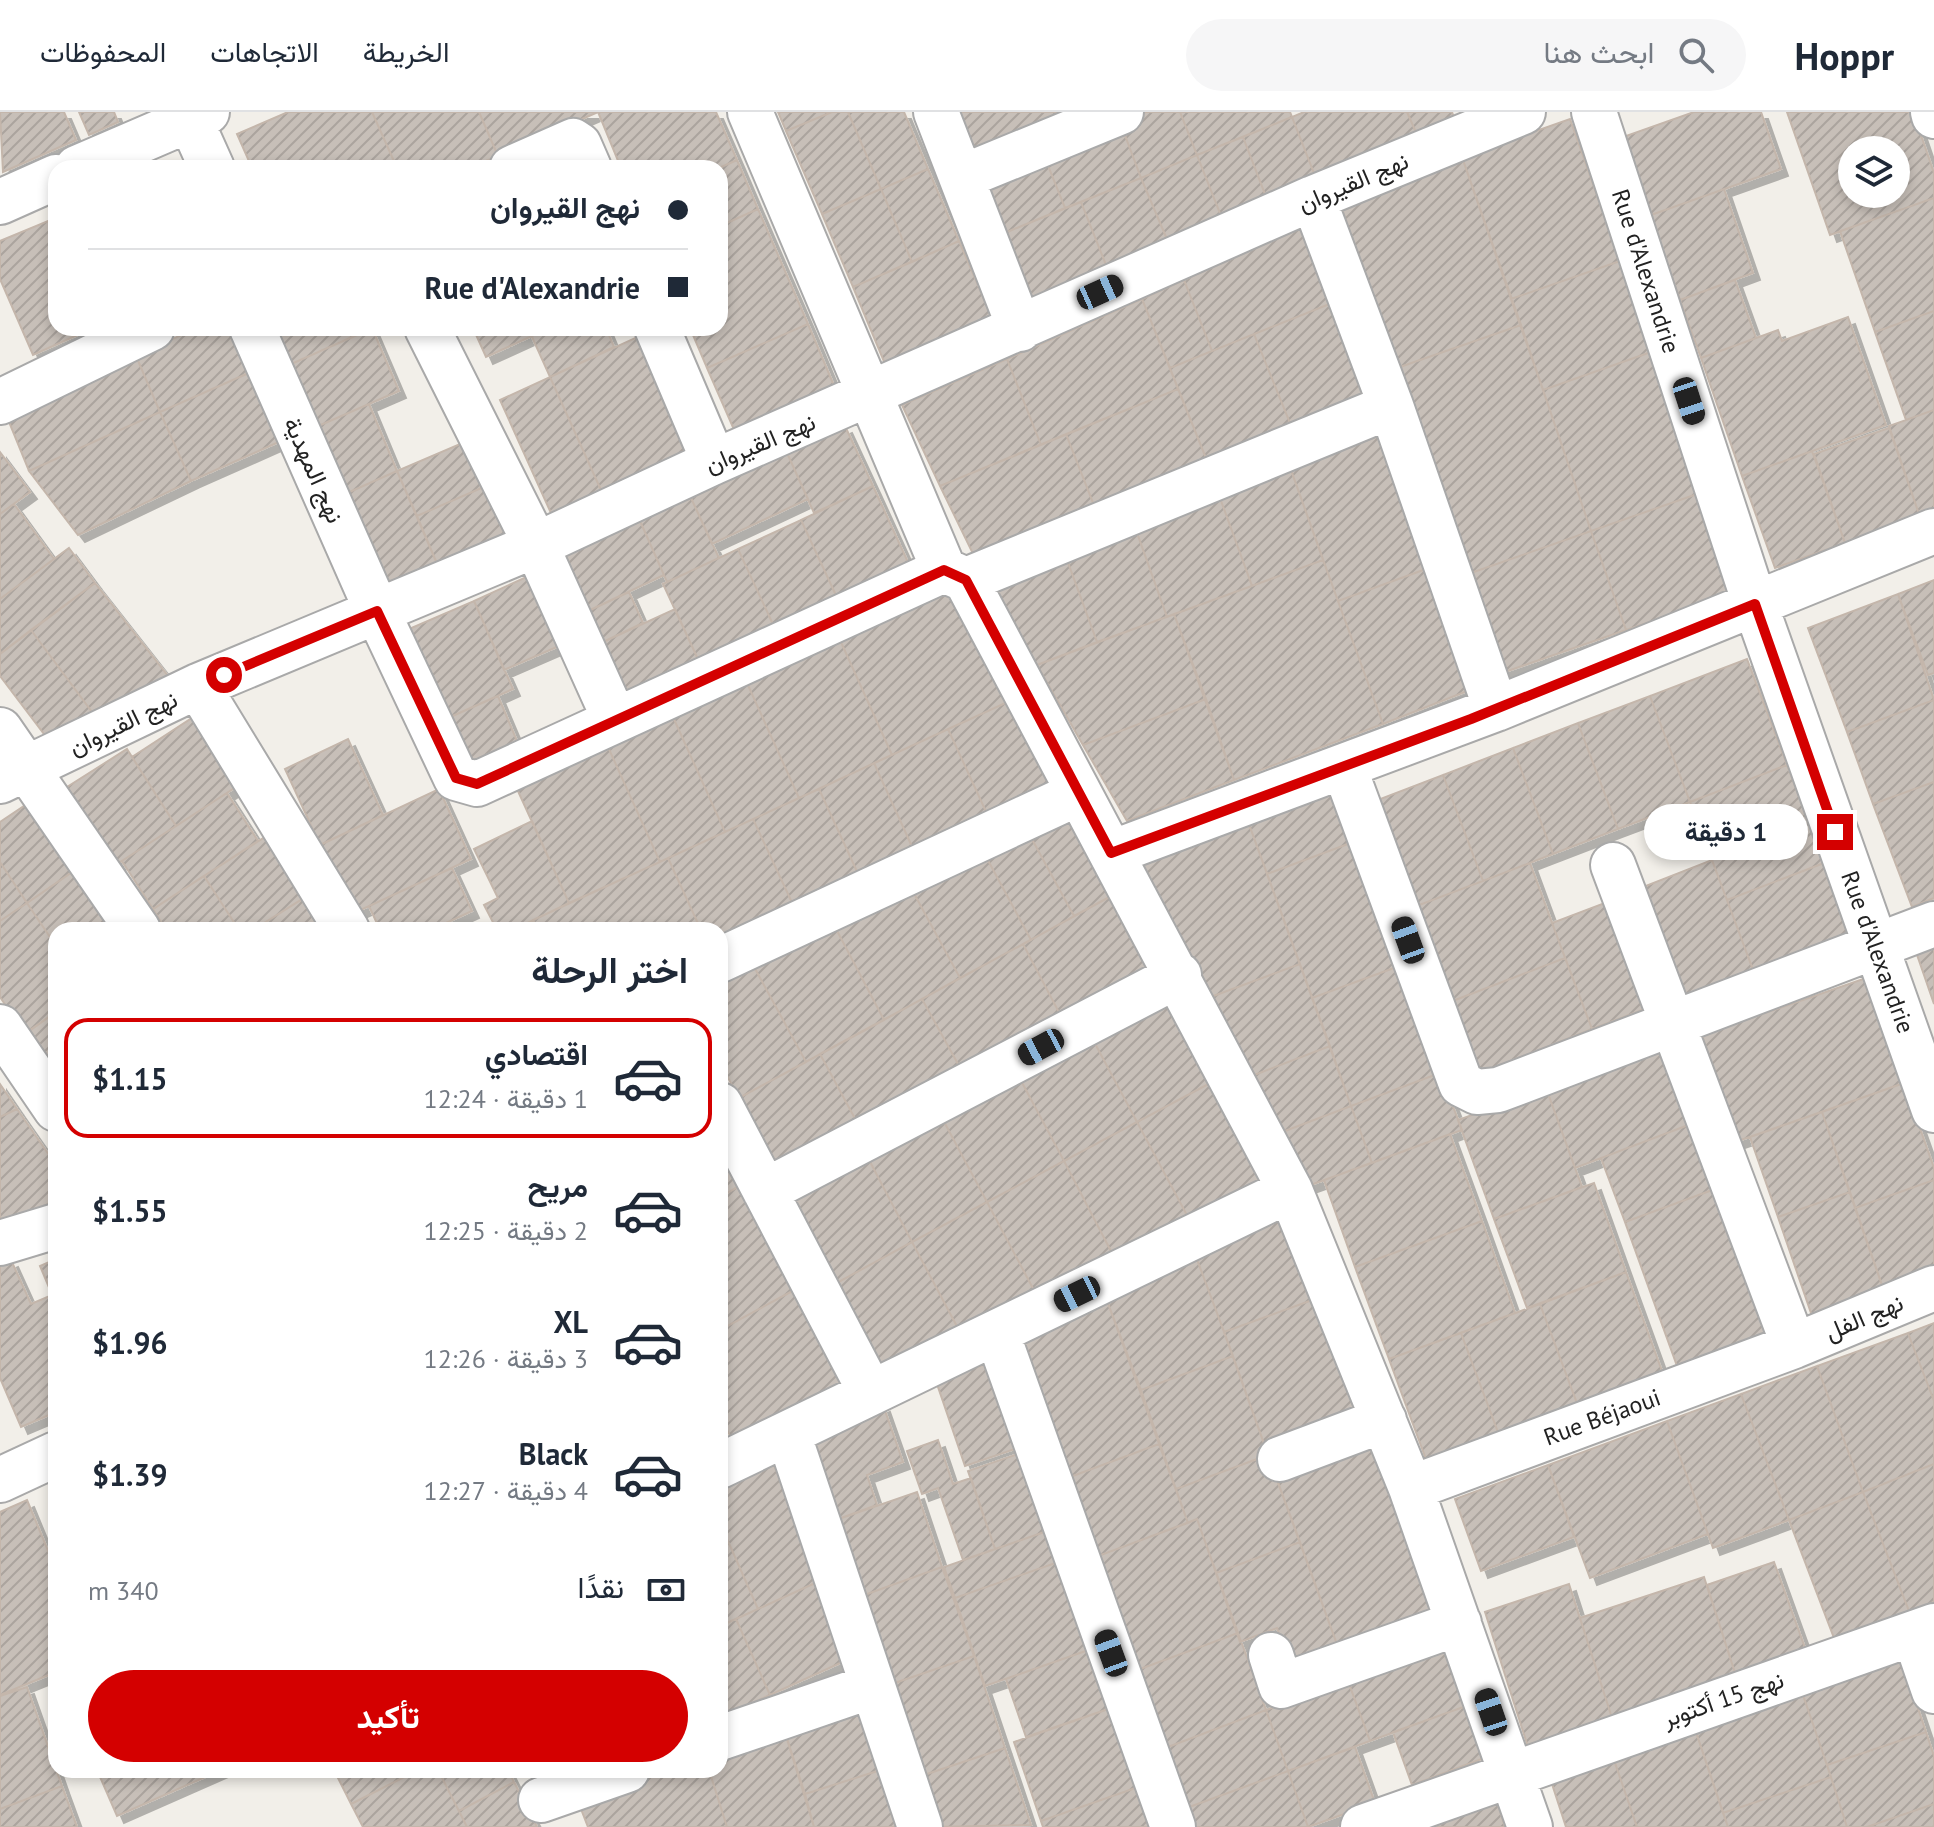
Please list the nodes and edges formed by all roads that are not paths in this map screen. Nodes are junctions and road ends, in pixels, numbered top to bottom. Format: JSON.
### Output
{"nodes":[{"id":1,"x":750,"y":112,"type":"edge"},
{"id":2,"x":936,"y":112,"type":"edge"},
{"id":3,"x":1121,"y":112,"type":"edge"},
{"id":4,"x":1523,"y":112,"type":"edge"},
{"id":5,"x":1594,"y":112,"type":"edge"},
{"id":6,"x":198,"y":116,"type":"edge"},
{"id":7,"x":135,"y":126,"type":"edge"},
{"id":8,"x":88,"y":160,"type":"edge"},
{"id":9,"x":210,"y":160,"type":"edge"},
{"id":10,"x":530,"y":160,"type":"edge"},
{"id":11,"x":586,"y":160,"type":"edge"},
{"id":12,"x":962,"y":177,"type":"junction"},
{"id":13,"x":48,"y":181,"type":"edge"},
{"id":14,"x":1313,"y":198,"type":"junction"},
{"id":15,"x":0,"y":202,"type":"edge"},
{"id":16,"x":1020,"y":329,"type":"junction"},
{"id":17,"x":136,"y":336,"type":"edge"},
{"id":18,"x":256,"y":336,"type":"edge"},
{"id":19,"x":431,"y":336,"type":"edge"},
{"id":20,"x":660,"y":336,"type":"edge"},
{"id":21,"x":868,"y":396,"type":"junction"},
{"id":22,"x":0,"y":402,"type":"edge"},
{"id":23,"x":1391,"y":406,"type":"junction"},
{"id":24,"x":714,"y":462,"type":"junction"},
{"id":25,"x":1934,"y":531,"type":"edge"},
{"id":26,"x":536,"y":545,"type":"junction"},
{"id":27,"x":955,"y":575,"type":"junction"},
{"id":28,"x":1755,"y":604,"type":"junction"},
{"id":29,"x":377,"y":611,"type":"junction"},
{"id":30,"x":198,"y":686,"type":"junction"},
{"id":31,"x":1496,"y":709,"type":"junction"},
{"id":32,"x":615,"y":720,"type":"junction"},
{"id":33,"x":0,"y":730,"type":"edge"},
{"id":34,"x":1344,"y":767,"type":"junction"},
{"id":35,"x":14,"y":775,"type":"edge"},
{"id":36,"x":1079,"y":793,"type":"junction"},
{"id":37,"x":1111,"y":853,"type":"junction"},
{"id":38,"x":1613,"y":865,"type":"dead end"},
{"id":39,"x":132,"y":922,"type":"edge"},
{"id":40,"x":342,"y":922,"type":"edge"},
{"id":41,"x":1934,"y":924,"type":"edge"},
{"id":42,"x":1875,"y":946,"type":"junction"},
{"id":43,"x":728,"y":956,"type":"edge"},
{"id":44,"x":1179,"y":975,"type":"junction"},
{"id":45,"x":1672,"y":1022,"type":"junction"},
{"id":46,"x":0,"y":1027,"type":"edge"},
{"id":47,"x":48,"y":1097,"type":"edge"},
{"id":48,"x":1934,"y":1110,"type":"edge"},
{"id":49,"x":728,"y":1120,"type":"edge"},
{"id":50,"x":1290,"y":1190,"type":"junction"},
{"id":51,"x":765,"y":1191,"type":"junction"},
{"id":52,"x":48,"y":1228,"type":"edge"},
{"id":53,"x":0,"y":1243,"type":"edge"},
{"id":54,"x":1934,"y":1288,"type":"edge"},
{"id":55,"x":997,"y":1333,"type":"junction"},
{"id":56,"x":1794,"y":1346,"type":"junction"},
{"id":57,"x":871,"y":1393,"type":"junction"},
{"id":58,"x":1384,"y":1420,"type":"junction"},
{"id":59,"x":788,"y":1433,"type":"junction"},
{"id":60,"x":48,"y":1458,"type":"edge"},
{"id":61,"x":1280,"y":1459,"type":"dead end"},
{"id":62,"x":728,"y":1462,"type":"edge"},
{"id":63,"x":0,"y":1480,"type":"edge"},
{"id":64,"x":1411,"y":1488,"type":"junction"},
{"id":65,"x":1459,"y":1623,"type":"junction"},
{"id":66,"x":1924,"y":1629,"type":"edge"},
{"id":67,"x":1271,"y":1655,"type":"dead end"},
{"id":68,"x":872,"y":1686,"type":"junction"},
{"id":69,"x":1934,"y":1691,"type":"edge"},
{"id":70,"x":728,"y":1735,"type":"edge"},
{"id":71,"x":1512,"y":1772,"type":"junction"},
{"id":72,"x":603,"y":1778,"type":"edge"},
{"id":73,"x":539,"y":1799,"type":"edge"},
{"id":74,"x":920,"y":1827,"type":"edge"},
{"id":75,"x":1173,"y":1827,"type":"edge"},
{"id":76,"x":1363,"y":1827,"type":"edge"},
{"id":77,"x":1530,"y":1827,"type":"edge"}],
"edges":[{"from":1,"to":21,"type":"street"},
{"from":2,"to":12,"type":"street"},
{"from":3,"to":12,"type":"street"},
{"from":4,"to":14,"type":"street","name":"نهج القيروان"},
{"from":5,"to":28,"type":"street","name":"Rue d'Alexandrie"},
{"from":6,"to":7,"type":"street"},
{"from":6,"to":9,"type":"street"},
{"from":7,"to":8,"type":"street"},
{"from":10,"to":11,"type":"street"},
{"from":12,"to":16,"type":"street"},
{"from":13,"to":15,"type":"street"},
{"from":14,"to":16,"type":"street","name":"نهج القيروان"},
{"from":14,"to":23,"type":"street"},
{"from":16,"to":21,"type":"street","name":"نهج القيروان"},
{"from":17,"to":22,"type":"street"},
{"from":18,"to":29,"type":"street","name":"نهج المهدية"},
{"from":19,"to":26,"type":"street"},
{"from":20,"to":24,"type":"street"},
{"from":21,"to":24,"type":"street","name":"نهج القيروان"},
{"from":21,"to":27,"type":"street"},
{"from":23,"to":27,"type":"street"},
{"from":23,"to":31,"type":"street"},
{"from":24,"to":26,"type":"street","name":"نهج القيروان"},
{"from":25,"to":28,"type":"street"},
{"from":26,"to":29,"type":"street","name":"نهج القيروان"},
{"from":26,"to":32,"type":"street"},
{"from":27,"to":32,"type":"street"},
{"from":27,"to":36,"type":"street"},
{"from":28,"to":31,"type":"street"},
{"from":28,"to":42,"type":"street","name":"Rue d'Alexandrie"},
{"from":29,"to":30,"type":"street","name":"نهج القيروان"},
{"from":29,"to":32,"type":"street","name":"نهج المهدية"},
{"from":30,"to":35,"type":"street","name":"نهج القيروان"},
{"from":30,"to":40,"type":"street"},
{"from":31,"to":34,"type":"street"},
{"from":33,"to":35,"type":"street"},
{"from":34,"to":37,"type":"street"},
{"from":34,"to":45,"type":"street"},
{"from":35,"to":39,"type":"street"},
{"from":36,"to":37,"type":"street"},
{"from":36,"to":43,"type":"street"},
{"from":37,"to":44,"type":"street"},
{"from":38,"to":45,"type":"street"},
{"from":41,"to":42,"type":"street"},
{"from":42,"to":45,"type":"street"},
{"from":42,"to":48,"type":"street","name":"Rue d'Alexandrie"},
{"from":44,"to":50,"type":"street"},
{"from":44,"to":51,"type":"street"},
{"from":45,"to":56,"type":"street"},
{"from":46,"to":47,"type":"street"},
{"from":49,"to":51,"type":"street"},
{"from":50,"to":55,"type":"street"},
{"from":50,"to":58,"type":"street"},
{"from":51,"to":57,"type":"street"},
{"from":52,"to":53,"type":"street"},
{"from":54,"to":56,"type":"street","name":"نهج الفل"},
{"from":55,"to":57,"type":"street"},
{"from":55,"to":75,"type":"street"},
{"from":56,"to":64,"type":"street","name":"Rue Béjaoui"},
{"from":57,"to":59,"type":"street"},
{"from":58,"to":61,"type":"street"},
{"from":58,"to":64,"type":"street"},
{"from":59,"to":62,"type":"street"},
{"from":59,"to":68,"type":"street"},
{"from":60,"to":63,"type":"street"},
{"from":64,"to":65,"type":"street"},
{"from":65,"to":67,"type":"street"},
{"from":65,"to":71,"type":"street"},
{"from":66,"to":69,"type":"street"},
{"from":66,"to":71,"type":"street","name":"نهج 15 أكتوبر"},
{"from":68,"to":70,"type":"street"},
{"from":68,"to":74,"type":"street"},
{"from":71,"to":76,"type":"street","name":"نهج 15 أكتوبر"},
{"from":71,"to":77,"type":"street"},
{"from":72,"to":73,"type":"street"}]}
